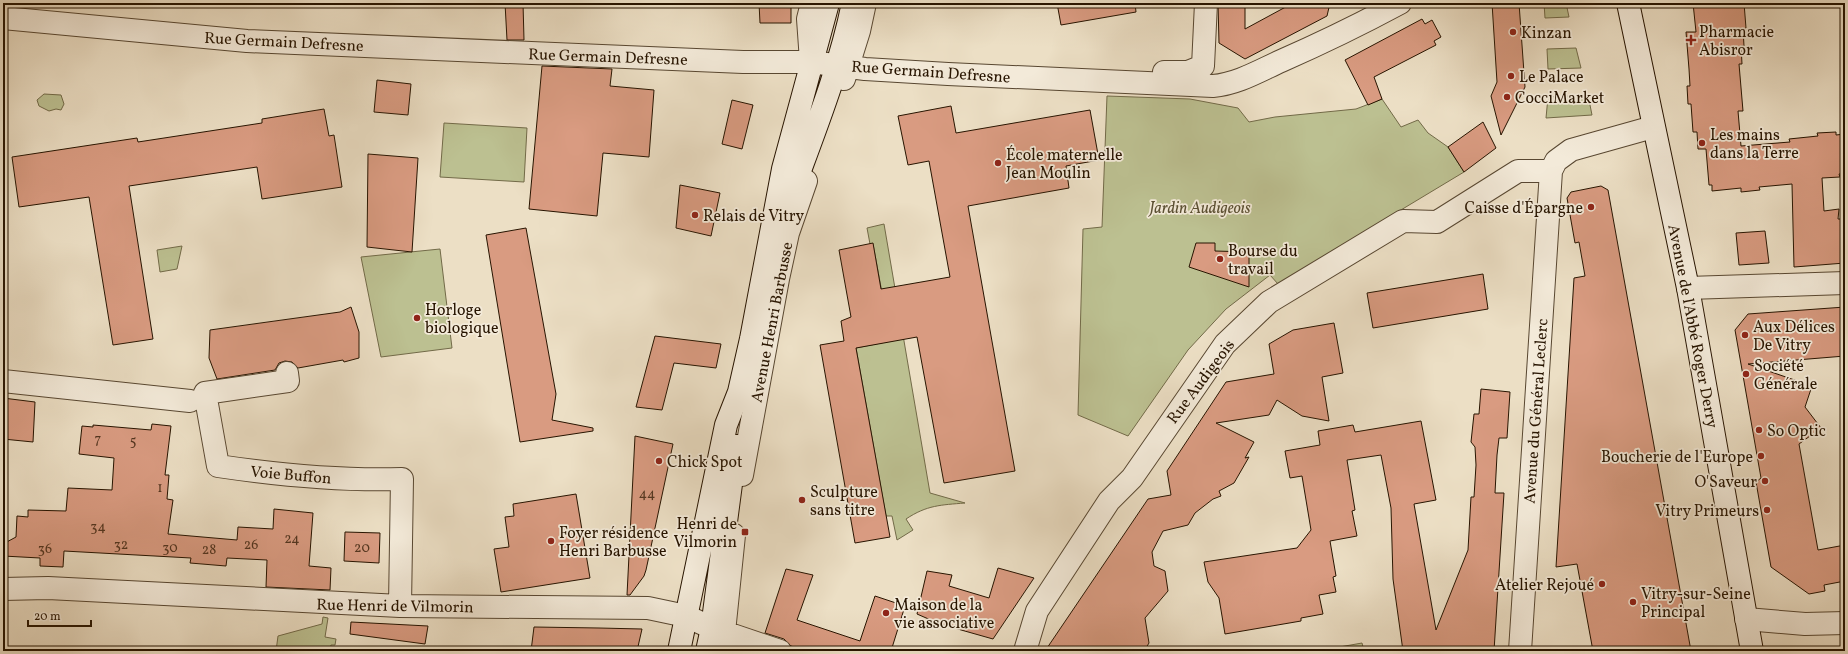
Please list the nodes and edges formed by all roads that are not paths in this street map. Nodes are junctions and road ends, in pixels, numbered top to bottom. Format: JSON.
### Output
{"nodes":[{"id":1,"x":812,"y":3,"type":"edge"},
{"id":2,"x":828,"y":3,"type":"edge"},
{"id":3,"x":853,"y":3,"type":"edge"},
{"id":4,"x":865,"y":3,"type":"edge"},
{"id":5,"x":1206,"y":3,"type":"edge"},
{"id":6,"x":1400,"y":3,"type":"edge"},
{"id":7,"x":1628,"y":3,"type":"edge"},
{"id":8,"x":3,"y":18,"type":"edge"},
{"id":9,"x":811,"y":62,"type":"junction"},
{"id":10,"x":843,"y":65,"type":"junction"},
{"id":11,"x":1203,"y":66,"type":"junction"},
{"id":12,"x":1132,"y":81,"type":"junction"},
{"id":13,"x":1219,"y":86,"type":"junction"},
{"id":14,"x":1654,"y":127,"type":"junction"},
{"id":15,"x":1551,"y":171,"type":"junction"},
{"id":16,"x":772,"y":230,"type":"junction"},
{"id":17,"x":1845,"y":283,"type":"edge"},
{"id":18,"x":1688,"y":288,"type":"junction"},
{"id":19,"x":287,"y":373,"type":"dead end"},
{"id":20,"x":3,"y":381,"type":"edge"},
{"id":21,"x":739,"y":392,"type":"junction"},
{"id":22,"x":190,"y":401,"type":"dead end"},
{"id":23,"x":3,"y":589,"type":"edge"},
{"id":24,"x":400,"y":606,"type":"junction"},
{"id":25,"x":686,"y":616,"type":"junction"},
{"id":26,"x":1746,"y":619,"type":"junction"},
{"id":27,"x":1845,"y":623,"type":"edge"},
{"id":28,"x":719,"y":637,"type":"edge"},
{"id":29,"x":669,"y":651,"type":"edge"},
{"id":30,"x":679,"y":651,"type":"edge"},
{"id":31,"x":707,"y":651,"type":"edge"},
{"id":32,"x":780,"y":651,"type":"edge"},
{"id":33,"x":1025,"y":651,"type":"edge"},
{"id":34,"x":1520,"y":651,"type":"edge"},
{"id":35,"x":1752,"y":651,"type":"edge"}],
"edges":[{"from":1,"to":9,"type":"street","name":"Avenue Henri Barbusse"},
{"from":2,"to":9,"type":"street","name":"Avenue Henri Barbusse"},
{"from":3,"to":10,"type":"street","name":"Avenue Henri Barbusse"},
{"from":4,"to":10,"type":"street","name":"Avenue Henri Barbusse"},
{"from":5,"to":11,"type":"street"},
{"from":6,"to":13,"type":"street"},
{"from":7,"to":14,"type":"street","name":"Avenue de l'Abbé Roger Derry"},
{"from":8,"to":9,"type":"street","name":"Rue Germain Defresne"},
{"from":9,"to":10,"type":"street","name":"Rue Germain Defresne"},
{"from":9,"to":16,"type":"street","name":"Avenue Henri Barbusse"},
{"from":10,"to":12,"type":"street","name":"Rue Germain Defresne"},
{"from":10,"to":16,"type":"street","name":"Avenue Henri Barbusse"},
{"from":10,"to":28,"type":"street","name":"Avenue Henri Barbusse"},
{"from":11,"to":12,"type":"street"},
{"from":11,"to":13,"type":"street"},
{"from":12,"to":13,"type":"street","name":"Rue Germain Defresne"},
{"from":14,"to":15,"type":"street"},
{"from":14,"to":18,"type":"street","name":"Avenue de l'Abbé Roger Derry"},
{"from":15,"to":33,"type":"street","name":"Rue Audigeois"},
{"from":15,"to":34,"type":"street","name":"Avenue du Général Leclerc"},
{"from":16,"to":21,"type":"street","name":"Avenue Henri Barbusse"},
{"from":17,"to":18,"type":"street"},
{"from":18,"to":26,"type":"street","name":"Avenue de l'Abbé Roger Derry"},
{"from":19,"to":24,"type":"street","name":"Voie Buffon"},
{"from":20,"to":22,"type":"street"},
{"from":21,"to":25,"type":"street","name":"Avenue Henri Barbusse"},
{"from":21,"to":28,"type":"street","name":"Avenue Henri Barbusse"},
{"from":23,"to":24,"type":"street","name":"Rue Henri de Vilmorin"},
{"from":24,"to":25,"type":"street","name":"Rue Henri de Vilmorin"},
{"from":25,"to":28,"type":"street","name":"Rue Henri de Vilmorin"},
{"from":25,"to":29,"type":"street","name":"Avenue Henri Barbusse"},
{"from":25,"to":30,"type":"street","name":"Avenue Henri Barbusse"},
{"from":26,"to":27,"type":"street"},
{"from":26,"to":35,"type":"street","name":"Avenue de l'Abbé Roger Derry"},
{"from":28,"to":31,"type":"street","name":"Avenue Henri Barbusse"},
{"from":28,"to":32,"type":"street","name":"Rue Henri de Vilmorin"}]}
